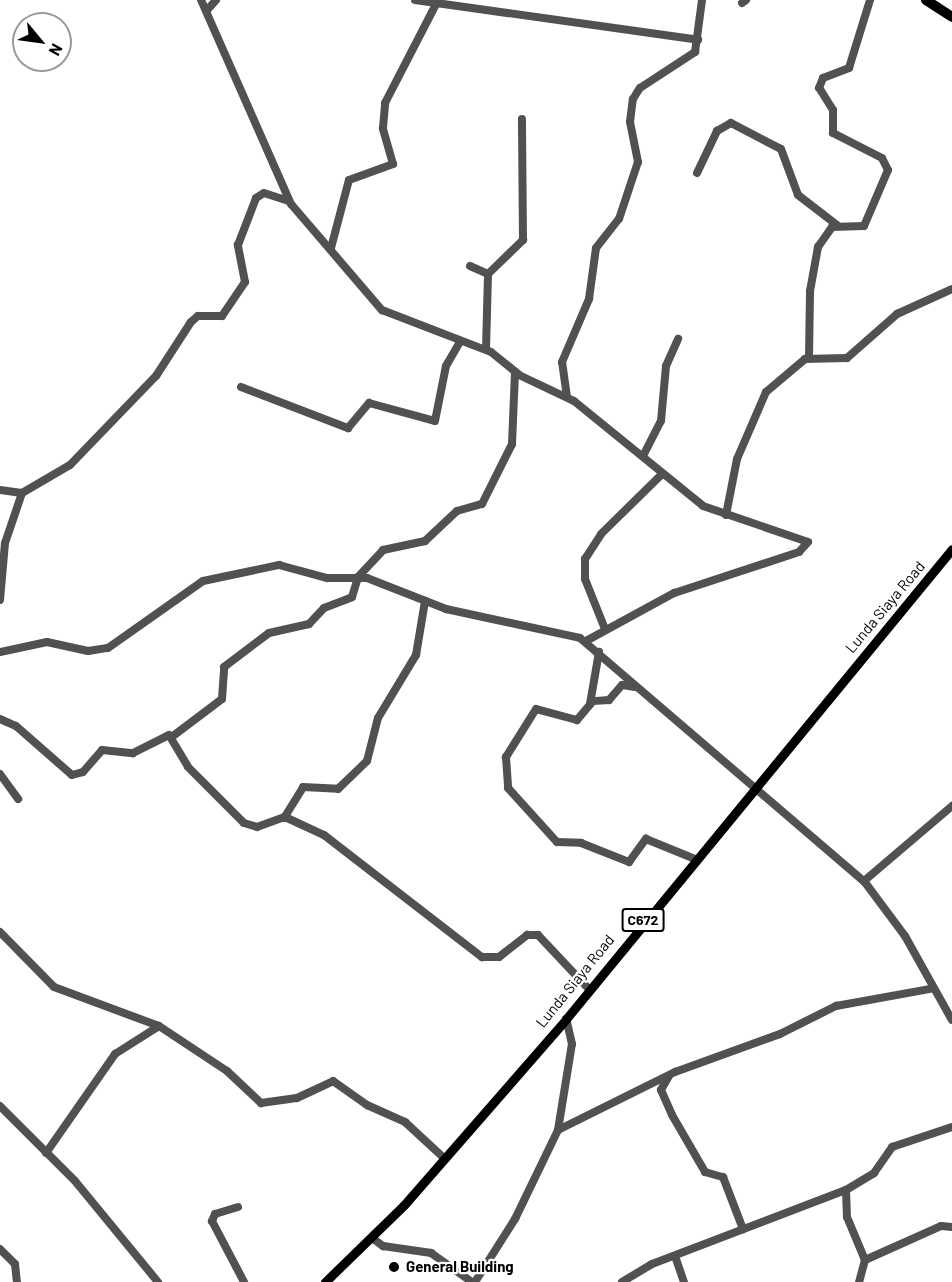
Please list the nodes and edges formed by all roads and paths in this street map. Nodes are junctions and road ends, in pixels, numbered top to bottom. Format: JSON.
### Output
{"nodes":[{"id":1,"x":201,"y":0,"type":"edge"},
{"id":2,"x":216,"y":0,"type":"edge"},
{"id":3,"x":415,"y":0,"type":"edge"},
{"id":4,"x":702,"y":0,"type":"edge"},
{"id":5,"x":870,"y":0,"type":"edge"},
{"id":6,"x":926,"y":0,"type":"edge"},
{"id":7,"x":436,"y":4,"type":"junction"},
{"id":8,"x":208,"y":9,"type":"junction"},
{"id":9,"x":952,"y":17,"type":"edge"},
{"id":10,"x":698,"y":40,"type":"junction"},
{"id":11,"x":522,"y":119,"type":"dead end"},
{"id":12,"x":697,"y":173,"type":"dead end"},
{"id":13,"x":289,"y":201,"type":"junction"},
{"id":14,"x":837,"y":225,"type":"junction"},
{"id":15,"x":331,"y":248,"type":"junction"},
{"id":16,"x":470,"y":266,"type":"dead end"},
{"id":17,"x":488,"y":274,"type":"junction"},
{"id":18,"x":952,"y":290,"type":"edge"},
{"id":19,"x":678,"y":339,"type":"dead end"},
{"id":20,"x":460,"y":342,"type":"junction"},
{"id":21,"x":486,"y":350,"type":"junction"},
{"id":22,"x":809,"y":357,"type":"junction"},
{"id":23,"x":515,"y":372,"type":"junction"},
{"id":24,"x":241,"y":387,"type":"dead end"},
{"id":25,"x":567,"y":397,"type":"junction"},
{"id":26,"x":643,"y":456,"type":"junction"},
{"id":27,"x":661,"y":475,"type":"junction"},
{"id":28,"x":0,"y":490,"type":"edge"},
{"id":29,"x":22,"y":493,"type":"junction"},
{"id":30,"x":726,"y":514,"type":"junction"},
{"id":31,"x":952,"y":549,"type":"edge"},
{"id":32,"x":358,"y":577,"type":"junction"},
{"id":33,"x":0,"y":600,"type":"edge"},
{"id":34,"x":425,"y":601,"type":"junction"},
{"id":35,"x":605,"y":629,"type":"junction"},
{"id":36,"x":586,"y":641,"type":"junction"},
{"id":37,"x":0,"y":652,"type":"edge"},
{"id":38,"x":599,"y":652,"type":"junction"},
{"id":39,"x":637,"y":687,"type":"junction"},
{"id":40,"x":590,"y":704,"type":"junction"},
{"id":41,"x":0,"y":719,"type":"edge"},
{"id":42,"x":172,"y":736,"type":"junction"},
{"id":43,"x":0,"y":774,"type":"edge"},
{"id":44,"x":756,"y":785,"type":"junction"},
{"id":45,"x":18,"y":799,"type":"dead end"},
{"id":46,"x":952,"y":806,"type":"edge"},
{"id":47,"x":284,"y":818,"type":"junction"},
{"id":48,"x":695,"y":859,"type":"junction"},
{"id":49,"x":864,"y":881,"type":"junction"},
{"id":50,"x":1,"y":934,"type":"edge"},
{"id":51,"x":587,"y":987,"type":"junction"},
{"id":52,"x":930,"y":989,"type":"junction"},
{"id":53,"x":566,"y":1019,"type":"junction"},
{"id":54,"x":952,"y":1020,"type":"edge"},
{"id":55,"x":159,"y":1026,"type":"junction"},
{"id":56,"x":675,"y":1072,"type":"junction"},
{"id":57,"x":0,"y":1106,"type":"edge"},
{"id":58,"x":952,"y":1127,"type":"edge"},
{"id":59,"x":558,"y":1130,"type":"junction"},
{"id":60,"x":46,"y":1153,"type":"junction"},
{"id":61,"x":445,"y":1159,"type":"junction"},
{"id":62,"x":846,"y":1190,"type":"junction"},
{"id":63,"x":238,"y":1207,"type":"dead end"},
{"id":64,"x":952,"y":1227,"type":"edge"},
{"id":65,"x":743,"y":1228,"type":"junction"},
{"id":66,"x":372,"y":1238,"type":"junction"},
{"id":67,"x":0,"y":1249,"type":"edge"},
{"id":68,"x":675,"y":1256,"type":"junction"},
{"id":69,"x":865,"y":1260,"type":"junction"},
{"id":70,"x":631,"y":1279,"type":"edge"},
{"id":71,"x":17,"y":1282,"type":"edge"},
{"id":72,"x":158,"y":1282,"type":"edge"},
{"id":73,"x":244,"y":1282,"type":"edge"},
{"id":74,"x":325,"y":1282,"type":"edge"},
{"id":75,"x":474,"y":1282,"type":"edge"},
{"id":76,"x":622,"y":1282,"type":"edge"},
{"id":77,"x":684,"y":1282,"type":"edge"},
{"id":78,"x":859,"y":1282,"type":"edge"}],
"edges":[{"from":1,"to":8,"type":"street"},
{"from":2,"to":8,"type":"street"},
{"from":3,"to":7,"type":"street"},
{"from":4,"to":10,"type":"street"},
{"from":5,"to":14,"type":"street"},
{"from":6,"to":9,"type":"highway"},
{"from":7,"to":10,"type":"street"},
{"from":7,"to":15,"type":"street"},
{"from":8,"to":13,"type":"street"},
{"from":10,"to":25,"type":"street"},
{"from":11,"to":17,"type":"street"},
{"from":12,"to":14,"type":"street"},
{"from":13,"to":15,"type":"street"},
{"from":13,"to":29,"type":"street"},
{"from":14,"to":22,"type":"street"},
{"from":15,"to":20,"type":"street"},
{"from":16,"to":17,"type":"street"},
{"from":17,"to":21,"type":"street"},
{"from":18,"to":22,"type":"street"},
{"from":19,"to":26,"type":"street"},
{"from":20,"to":21,"type":"street"},
{"from":20,"to":24,"type":"street"},
{"from":21,"to":23,"type":"street"},
{"from":22,"to":30,"type":"street"},
{"from":23,"to":25,"type":"street"},
{"from":23,"to":32,"type":"street"},
{"from":25,"to":26,"type":"street"},
{"from":26,"to":27,"type":"street"},
{"from":27,"to":30,"type":"street"},
{"from":27,"to":35,"type":"street"},
{"from":28,"to":29,"type":"street"},
{"from":29,"to":33,"type":"street"},
{"from":30,"to":35,"type":"street"},
{"from":31,"to":44,"type":"main road","name":"Lunda Siaya Road","number":"C672"},
{"from":32,"to":34,"type":"street"},
{"from":32,"to":37,"type":"street"},
{"from":32,"to":42,"type":"street"},
{"from":34,"to":36,"type":"street"},
{"from":34,"to":47,"type":"street"},
{"from":35,"to":36,"type":"street"},
{"from":36,"to":38,"type":"street"},
{"from":38,"to":39,"type":"street"},
{"from":38,"to":40,"type":"street"},
{"from":39,"to":40,"type":"street"},
{"from":39,"to":44,"type":"street"},
{"from":40,"to":48,"type":"street"},
{"from":41,"to":42,"type":"street"},
{"from":42,"to":47,"type":"street"},
{"from":43,"to":45,"type":"street"},
{"from":44,"to":48,"type":"main road","name":"Lunda Siaya Road","number":"C672"},
{"from":44,"to":49,"type":"street"},
{"from":46,"to":49,"type":"street"},
{"from":47,"to":51,"type":"street"},
{"from":48,"to":51,"type":"main road","name":"Lunda Siaya Road","number":"C672"},
{"from":49,"to":52,"type":"street"},
{"from":50,"to":55,"type":"street"},
{"from":51,"to":53,"type":"main road","name":"Lunda Siaya Road","number":"C672"},
{"from":52,"to":54,"type":"street"},
{"from":52,"to":56,"type":"street"},
{"from":53,"to":59,"type":"street"},
{"from":53,"to":61,"type":"main road","name":"Lunda Siaya Road","number":"C672"},
{"from":55,"to":60,"type":"street"},
{"from":55,"to":61,"type":"street"},
{"from":56,"to":59,"type":"street"},
{"from":56,"to":65,"type":"street"},
{"from":57,"to":60,"type":"street"},
{"from":58,"to":62,"type":"street"},
{"from":59,"to":75,"type":"street"},
{"from":60,"to":72,"type":"street"},
{"from":61,"to":66,"type":"main road","name":"Lunda Siaya Road","number":"C672"},
{"from":62,"to":65,"type":"street"},
{"from":62,"to":69,"type":"street"},
{"from":63,"to":73,"type":"street"},
{"from":64,"to":69,"type":"street"},
{"from":65,"to":68,"type":"street"},
{"from":66,"to":74,"type":"main road","name":"Lunda Siaya Road","number":"C672"},
{"from":66,"to":75,"type":"street"},
{"from":67,"to":71,"type":"street"},
{"from":68,"to":70,"type":"street"},
{"from":68,"to":77,"type":"street"},
{"from":69,"to":78,"type":"street"},
{"from":70,"to":76,"type":"street"}]}
